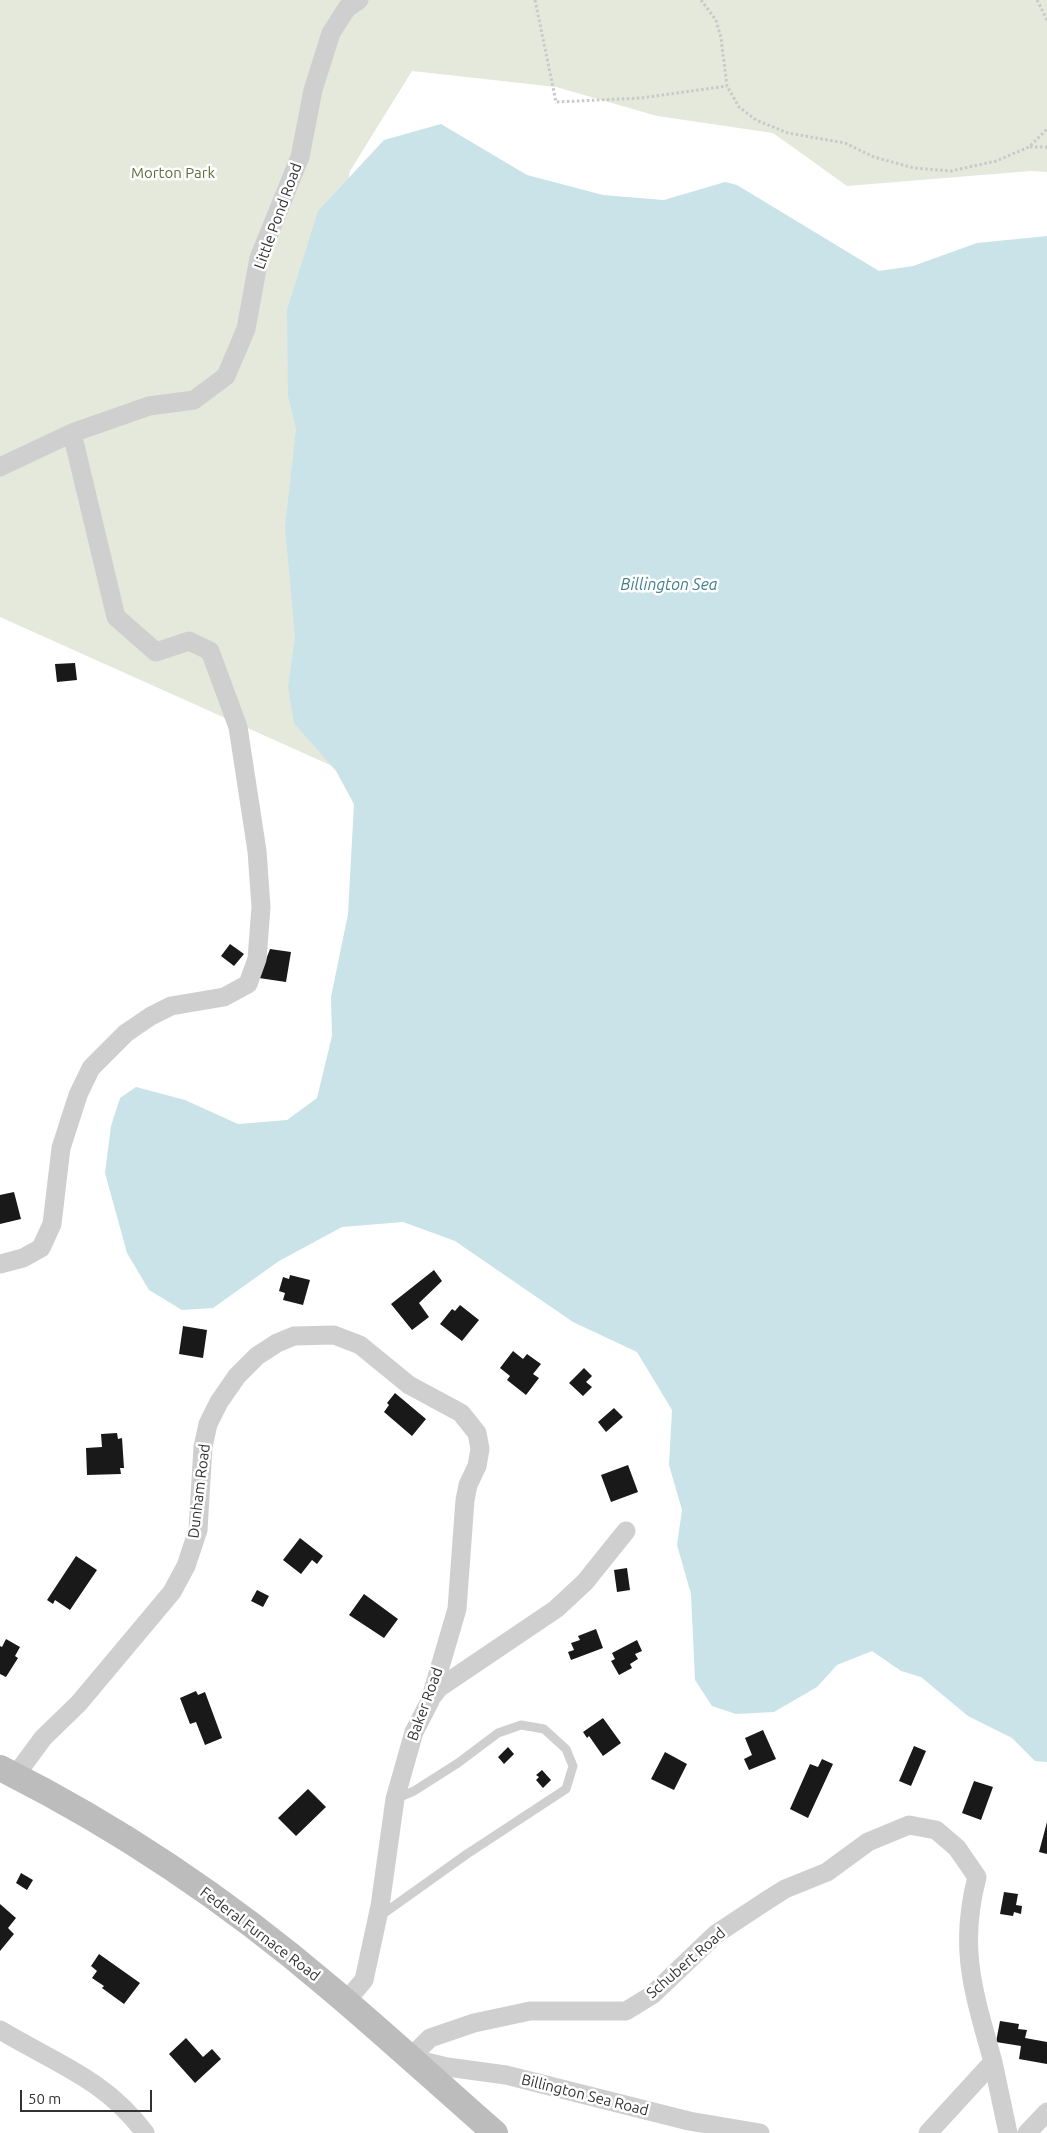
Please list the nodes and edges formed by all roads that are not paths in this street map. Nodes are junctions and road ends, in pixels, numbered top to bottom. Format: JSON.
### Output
{"nodes":[{"id":1,"x":359,"y":0,"type":"edge"},
{"id":2,"x":72,"y":433,"type":"junction"},
{"id":3,"x":0,"y":467,"type":"edge"},
{"id":4,"x":0,"y":1264,"type":"edge"},
{"id":5,"x":429,"y":1396,"type":"joint"},
{"id":6,"x":626,"y":1531,"type":"dead end"},
{"id":7,"x":430,"y":1701,"type":"junction"},
{"id":8,"x":7,"y":1772,"type":"edge"},
{"id":9,"x":395,"y":1799,"type":"junction"},
{"id":10,"x":378,"y":1918,"type":"junction"},
{"id":11,"x":346,"y":2001,"type":"junction"},
{"id":12,"x":0,"y":2030,"type":"edge"},
{"id":13,"x":410,"y":2058,"type":"junction"},
{"id":14,"x":992,"y":2062,"type":"junction"},
{"id":15,"x":1047,"y":2112,"type":"edge"},
{"id":16,"x":145,"y":2133,"type":"edge"},
{"id":17,"x":495,"y":2133,"type":"edge"},
{"id":18,"x":760,"y":2133,"type":"edge"},
{"id":19,"x":928,"y":2133,"type":"edge"},
{"id":20,"x":1008,"y":2133,"type":"edge"},
{"id":21,"x":1027,"y":2133,"type":"edge"}],
"edges":[{"from":1,"to":2,"type":"street","name":"Little Pond Road"},
{"from":2,"to":3,"type":"street","name":"Little Pond Road"},
{"from":2,"to":4,"type":"street"},
{"from":5,"to":7,"type":"street","name":"Baker Road"},
{"from":5,"to":8,"type":"street","name":"Dunham Road"},
{"from":6,"to":7,"type":"street"},
{"from":7,"to":9,"type":"street","name":"Baker Road"},
{"from":8,"to":11,"type":"main road","name":"Federal Furnace Road"},
{"from":9,"to":10,"type":"street","name":"Baker Road"},
{"from":9,"to":10,"type":"lane"},
{"from":10,"to":11,"type":"street","name":"Baker Road"},
{"from":11,"to":13,"type":"main road","name":"Federal Furnace Road"},
{"from":12,"to":16,"type":"street"},
{"from":13,"to":14,"type":"street","name":"Schubert Road"},
{"from":13,"to":17,"type":"main road","name":"Federal Furnace Road"},
{"from":13,"to":18,"type":"street","name":"Billington Sea Road"},
{"from":14,"to":19,"type":"street"},
{"from":14,"to":20,"type":"street"},
{"from":15,"to":21,"type":"street"}]}
